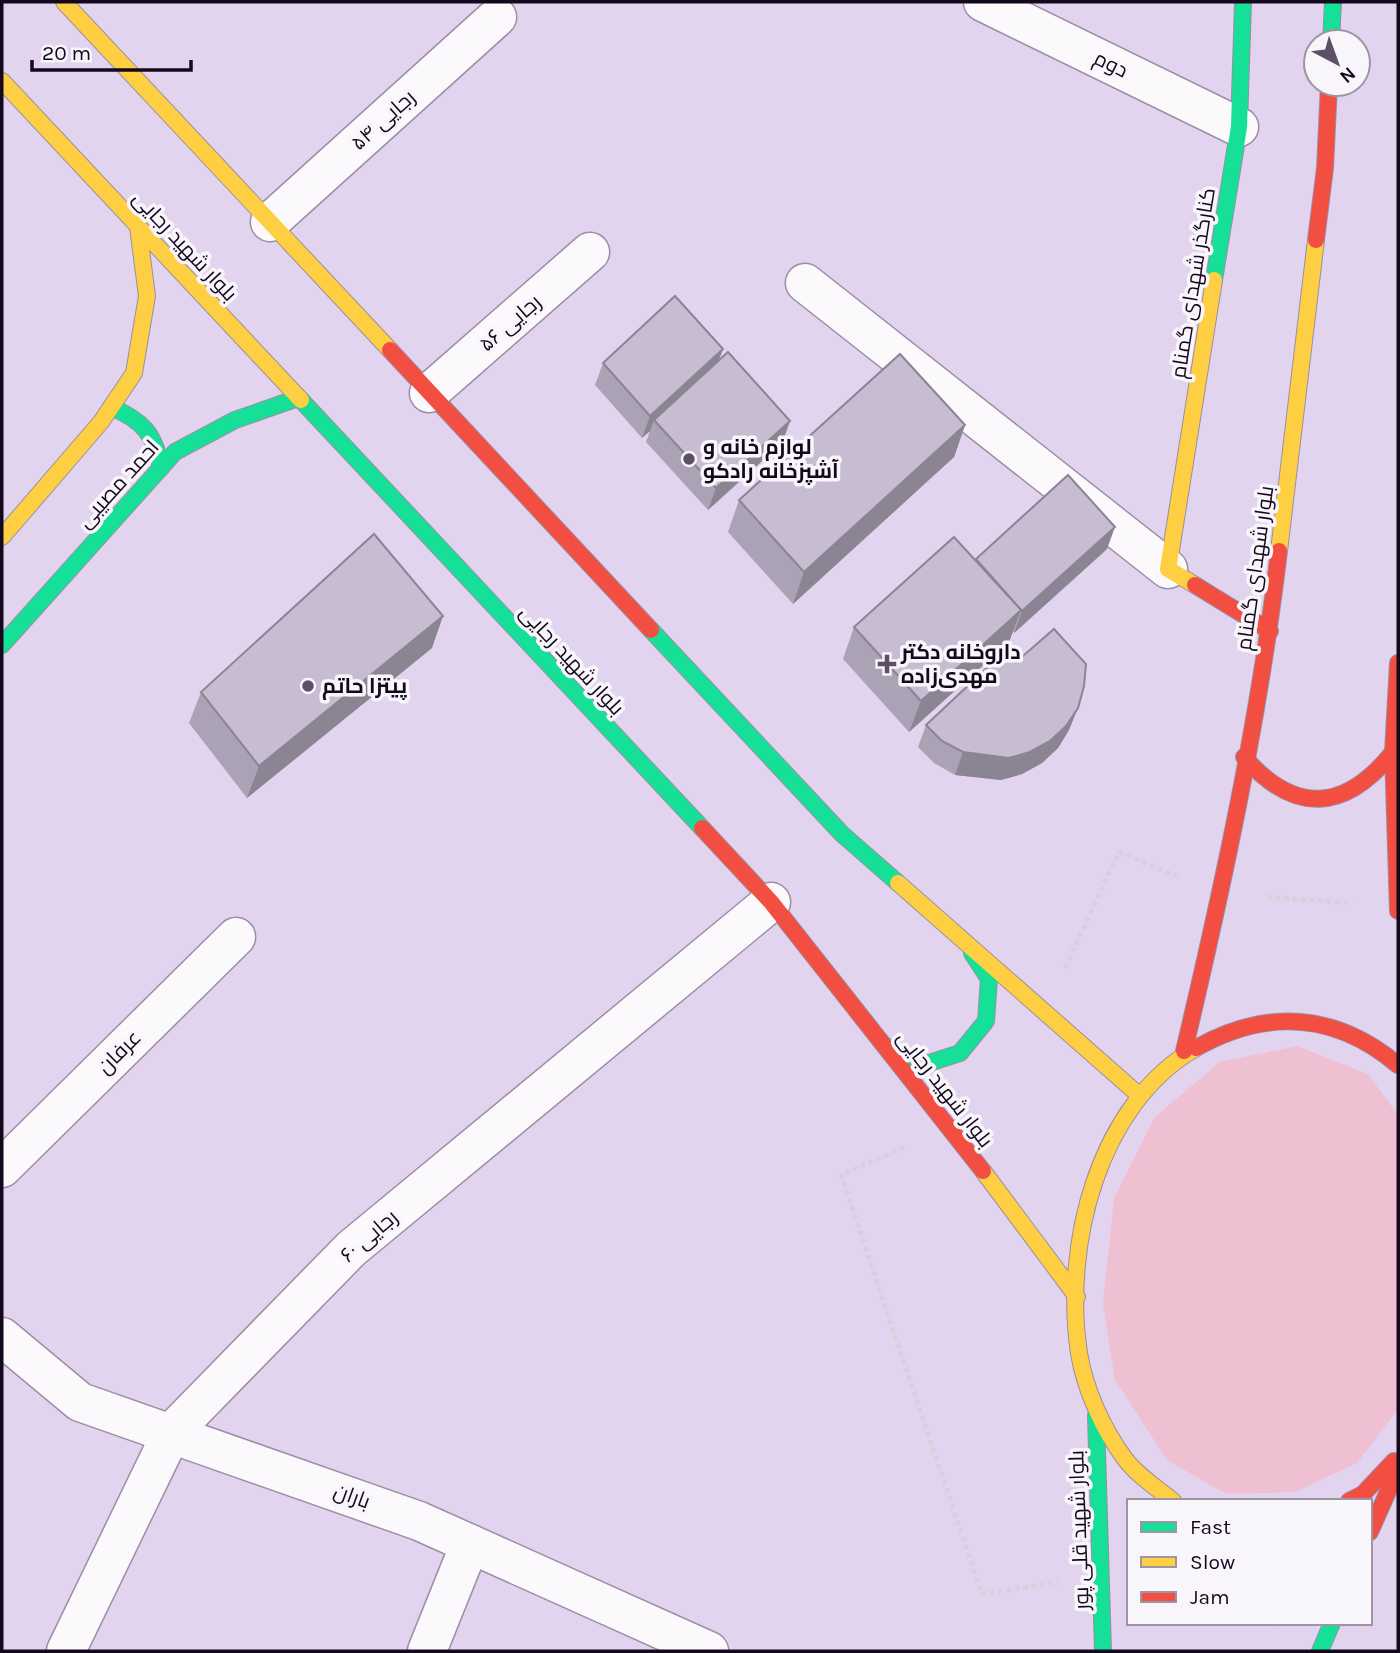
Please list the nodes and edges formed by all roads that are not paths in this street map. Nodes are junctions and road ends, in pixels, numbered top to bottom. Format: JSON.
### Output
{"nodes":[{"id":1,"x":64,"y":2,"type":"edge"},
{"id":2,"x":983,"y":2,"type":"edge"},
{"id":3,"x":1243,"y":2,"type":"edge"},
{"id":4,"x":1333,"y":2,"type":"edge"},
{"id":5,"x":497,"y":17,"type":"dead end"},
{"id":6,"x":1332,"y":28,"type":"edge"},
{"id":7,"x":2,"y":81,"type":"edge"},
{"id":8,"x":1328,"y":98,"type":"edge"},
{"id":9,"x":1239,"y":127,"type":"junction"},
{"id":10,"x":270,"y":222,"type":"junction"},
{"id":11,"x":138,"y":227,"type":"junction"},
{"id":12,"x":590,"y":252,"type":"dead end"},
{"id":13,"x":805,"y":283,"type":"dead end"},
{"id":14,"x":429,"y":393,"type":"junction"},
{"id":15,"x":298,"y":398,"type":"junction"},
{"id":16,"x":111,"y":407,"type":"junction"},
{"id":17,"x":161,"y":468,"type":"junction"},
{"id":18,"x":2,"y":537,"type":"edge"},
{"id":19,"x":1168,"y":569,"type":"junction"},
{"id":20,"x":1270,"y":631,"type":"junction"},
{"id":21,"x":2,"y":645,"type":"edge"},
{"id":22,"x":1398,"y":663,"type":"edge"},
{"id":23,"x":1393,"y":752,"type":"junction"},
{"id":24,"x":1244,"y":757,"type":"junction"},
{"id":25,"x":771,"y":902,"type":"junction"},
{"id":26,"x":1398,"y":911,"type":"edge"},
{"id":27,"x":236,"y":937,"type":"dead end"},
{"id":28,"x":966,"y":944,"type":"junction"},
{"id":29,"x":884,"y":1045,"type":"junction"},
{"id":30,"x":1184,"y":1051,"type":"junction"},
{"id":31,"x":1398,"y":1065,"type":"edge"},
{"id":32,"x":1140,"y":1097,"type":"junction"},
{"id":33,"x":2,"y":1168,"type":"edge"},
{"id":34,"x":1077,"y":1297,"type":"junction"},
{"id":35,"x":2,"y":1336,"type":"edge"},
{"id":36,"x":1096,"y":1407,"type":"junction"},
{"id":37,"x":172,"y":1432,"type":"junction"},
{"id":38,"x":1398,"y":1457,"type":"edge"},
{"id":39,"x":1398,"y":1469,"type":"edge"},
{"id":40,"x":1171,"y":1499,"type":"edge"},
{"id":41,"x":1353,"y":1499,"type":"edge"},
{"id":42,"x":1372,"y":1528,"type":"edge"},
{"id":43,"x":470,"y":1544,"type":"junction"},
{"id":44,"x":1331,"y":1625,"type":"edge"},
{"id":45,"x":66,"y":1651,"type":"edge"},
{"id":46,"x":427,"y":1651,"type":"edge"},
{"id":47,"x":709,"y":1651,"type":"edge"},
{"id":48,"x":1103,"y":1651,"type":"edge"},
{"id":49,"x":1320,"y":1651,"type":"edge"}],
"edges":[{"from":1,"to":10,"type":"main road"},
{"from":2,"to":9,"type":"street","name":"دوم"},
{"from":3,"to":9,"type":"main road","name":"کنارگذر شهدای گمنام"},
{"from":4,"to":6,"type":"main road"},
{"from":5,"to":10,"type":"street","name":"رجایی ۵۴"},
{"from":7,"to":11,"type":"main road","name":"بلوار شهید رجایی"},
{"from":8,"to":20,"type":"main road","name":"بلوار شهدای گمنام"},
{"from":9,"to":19,"type":"main road","name":"کنارگذر شهدای گمنام"},
{"from":10,"to":14,"type":"main road"},
{"from":11,"to":15,"type":"main road","name":"بلوار شهید رجایی"},
{"from":11,"to":16,"type":"main road"},
{"from":12,"to":14,"type":"street","name":"رجایی ۵۶"},
{"from":13,"to":19,"type":"street"},
{"from":14,"to":28,"type":"main road"},
{"from":15,"to":17,"type":"main road","name":"احمد مصیبی"},
{"from":15,"to":25,"type":"main road","name":"بلوار شهید رجایی"},
{"from":16,"to":17,"type":"main road"},
{"from":16,"to":18,"type":"main road"},
{"from":17,"to":21,"type":"main road","name":"احمد مصیبی"},
{"from":19,"to":20,"type":"main road"},
{"from":20,"to":24,"type":"main road","name":"بلوار شهدای گمنام"},
{"from":22,"to":23,"type":"main road"},
{"from":23,"to":24,"type":"main road"},
{"from":23,"to":26,"type":"main road"},
{"from":24,"to":30,"type":"main road","name":"بلوار شهدای گمنام"},
{"from":25,"to":29,"type":"main road","name":"بلوار شهید رجایی"},
{"from":25,"to":37,"type":"street","name":"رجایی ۶۰"},
{"from":27,"to":33,"type":"street","name":"عرفان"},
{"from":28,"to":29,"type":"main road"},
{"from":28,"to":32,"type":"main road"},
{"from":29,"to":34,"type":"main road","name":"بلوار شهید رجایی"},
{"from":30,"to":31,"type":"main road"},
{"from":30,"to":32,"type":"main road"},
{"from":32,"to":34,"type":"main road"},
{"from":34,"to":36,"type":"main road"},
{"from":35,"to":37,"type":"street","name":"باران"},
{"from":36,"to":40,"type":"main road"},
{"from":36,"to":48,"type":"main road","name":"بلوار شهید قلی پور"},
{"from":37,"to":43,"type":"street","name":"باران"},
{"from":37,"to":45,"type":"street","name":"رجایی ۶۰"},
{"from":38,"to":41,"type":"main road"},
{"from":39,"to":42,"type":"main road"},
{"from":43,"to":46,"type":"street"},
{"from":43,"to":47,"type":"street","name":"باران"},
{"from":44,"to":49,"type":"main road"}]}
